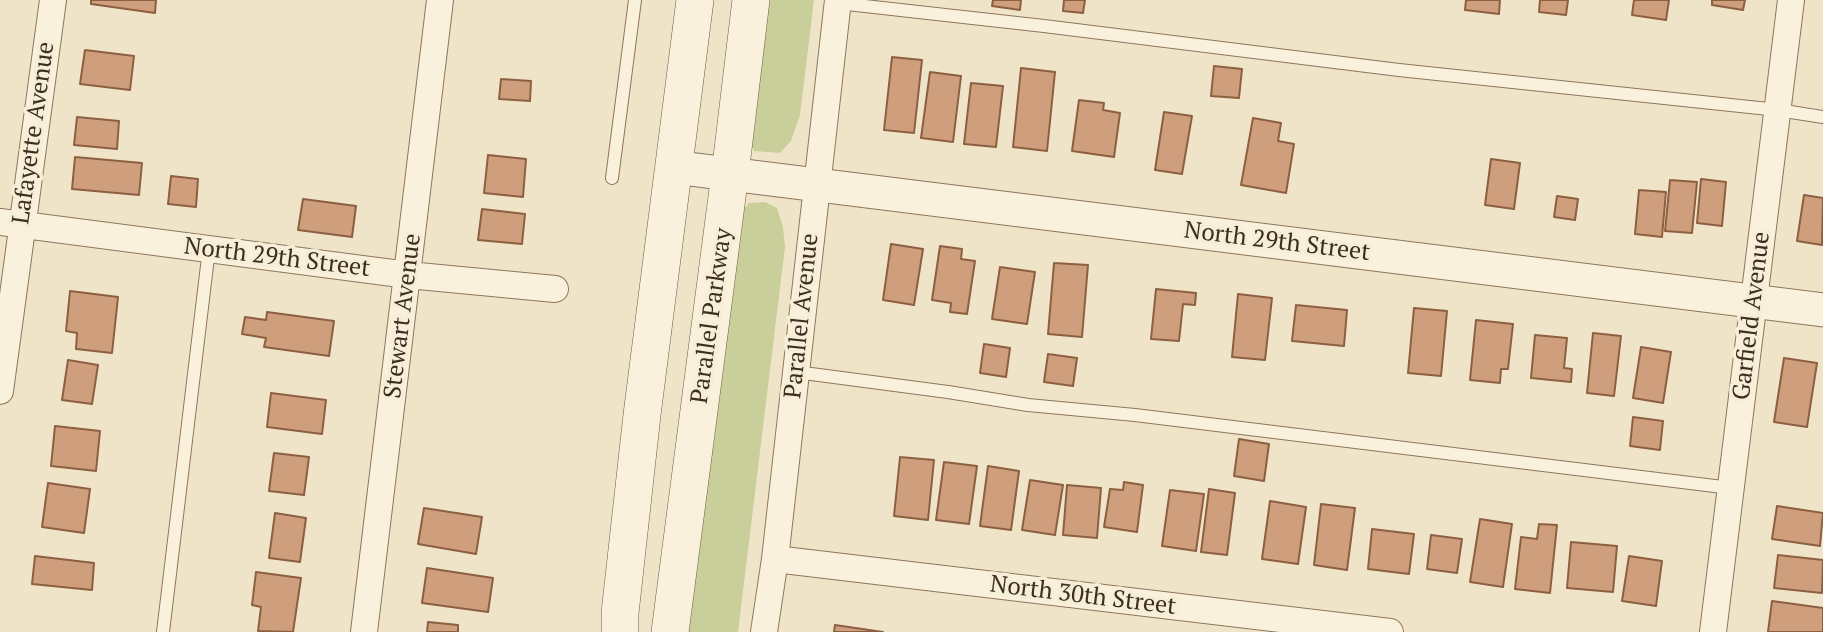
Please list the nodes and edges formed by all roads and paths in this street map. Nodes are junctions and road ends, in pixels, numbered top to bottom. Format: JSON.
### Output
{"nodes":[{"id":1,"x":53,"y":0,"type":"edge"},
{"id":2,"x":440,"y":0,"type":"edge"},
{"id":3,"x":635,"y":0,"type":"edge"},
{"id":4,"x":695,"y":0,"type":"edge"},
{"id":5,"x":751,"y":0,"type":"edge"},
{"id":6,"x":1791,"y":0,"type":"edge"},
{"id":7,"x":838,"y":2,"type":"edge"},
{"id":8,"x":1778,"y":110,"type":"junction"},
{"id":9,"x":1823,"y":117,"type":"edge"},
{"id":10,"x":674,"y":167,"type":"junction"},
{"id":11,"x":730,"y":174,"type":"junction"},
{"id":12,"x":612,"y":178,"type":"dead end"},
{"id":13,"x":816,"y":186,"type":"junction"},
{"id":14,"x":11,"y":223,"type":"edge"},
{"id":15,"x":209,"y":249,"type":"junction"},
{"id":16,"x":408,"y":275,"type":"junction"},
{"id":17,"x":555,"y":289,"type":"dead end"},
{"id":18,"x":1755,"y":302,"type":"junction"},
{"id":19,"x":1823,"y":310,"type":"edge"},
{"id":20,"x":796,"y":372,"type":"junction"},
{"id":21,"x":0,"y":391,"type":"edge"},
{"id":22,"x":1731,"y":488,"type":"junction"},
{"id":23,"x":775,"y":559,"type":"junction"},
{"id":24,"x":163,"y":632,"type":"edge"},
{"id":25,"x":364,"y":632,"type":"edge"},
{"id":26,"x":620,"y":632,"type":"edge"},
{"id":27,"x":670,"y":632,"type":"edge"},
{"id":28,"x":764,"y":632,"type":"edge"},
{"id":29,"x":1390,"y":632,"type":"edge"},
{"id":30,"x":1713,"y":632,"type":"edge"}],
"edges":[{"from":1,"to":14,"type":"street","name":"Lafayette Avenue"},
{"from":2,"to":16,"type":"street","name":"Stewart Avenue"},
{"from":3,"to":12,"type":"lane"},
{"from":4,"to":10,"type":"main road"},
{"from":5,"to":11,"type":"main road","name":"Parallel Parkway"},
{"from":6,"to":8,"type":"street","name":"Garfield Avenue"},
{"from":7,"to":8,"type":"lane"},
{"from":7,"to":13,"type":"street","name":"Parallel Avenue"},
{"from":8,"to":9,"type":"lane"},
{"from":8,"to":18,"type":"street","name":"Garfield Avenue"},
{"from":10,"to":11,"type":"street","name":"North 29th Street"},
{"from":10,"to":26,"type":"main road"},
{"from":11,"to":13,"type":"street","name":"North 29th Street"},
{"from":11,"to":27,"type":"main road","name":"Parallel Parkway"},
{"from":13,"to":18,"type":"street","name":"North 29th Street"},
{"from":13,"to":20,"type":"street","name":"Parallel Avenue"},
{"from":14,"to":15,"type":"street","name":"North 29th Street"},
{"from":14,"to":21,"type":"street","name":"Lafayette Avenue"},
{"from":15,"to":16,"type":"street","name":"North 29th Street"},
{"from":15,"to":24,"type":"lane"},
{"from":16,"to":17,"type":"street","name":"North 29th Street"},
{"from":16,"to":25,"type":"street","name":"Stewart Avenue"},
{"from":18,"to":19,"type":"street","name":"North 29th Street"},
{"from":18,"to":22,"type":"street","name":"Garfield Avenue"},
{"from":20,"to":22,"type":"lane"},
{"from":20,"to":23,"type":"street","name":"Parallel Avenue"},
{"from":22,"to":30,"type":"street","name":"Garfield Avenue"},
{"from":23,"to":28,"type":"street","name":"Parallel Avenue"},
{"from":23,"to":29,"type":"street","name":"North 30th Street"}]}
